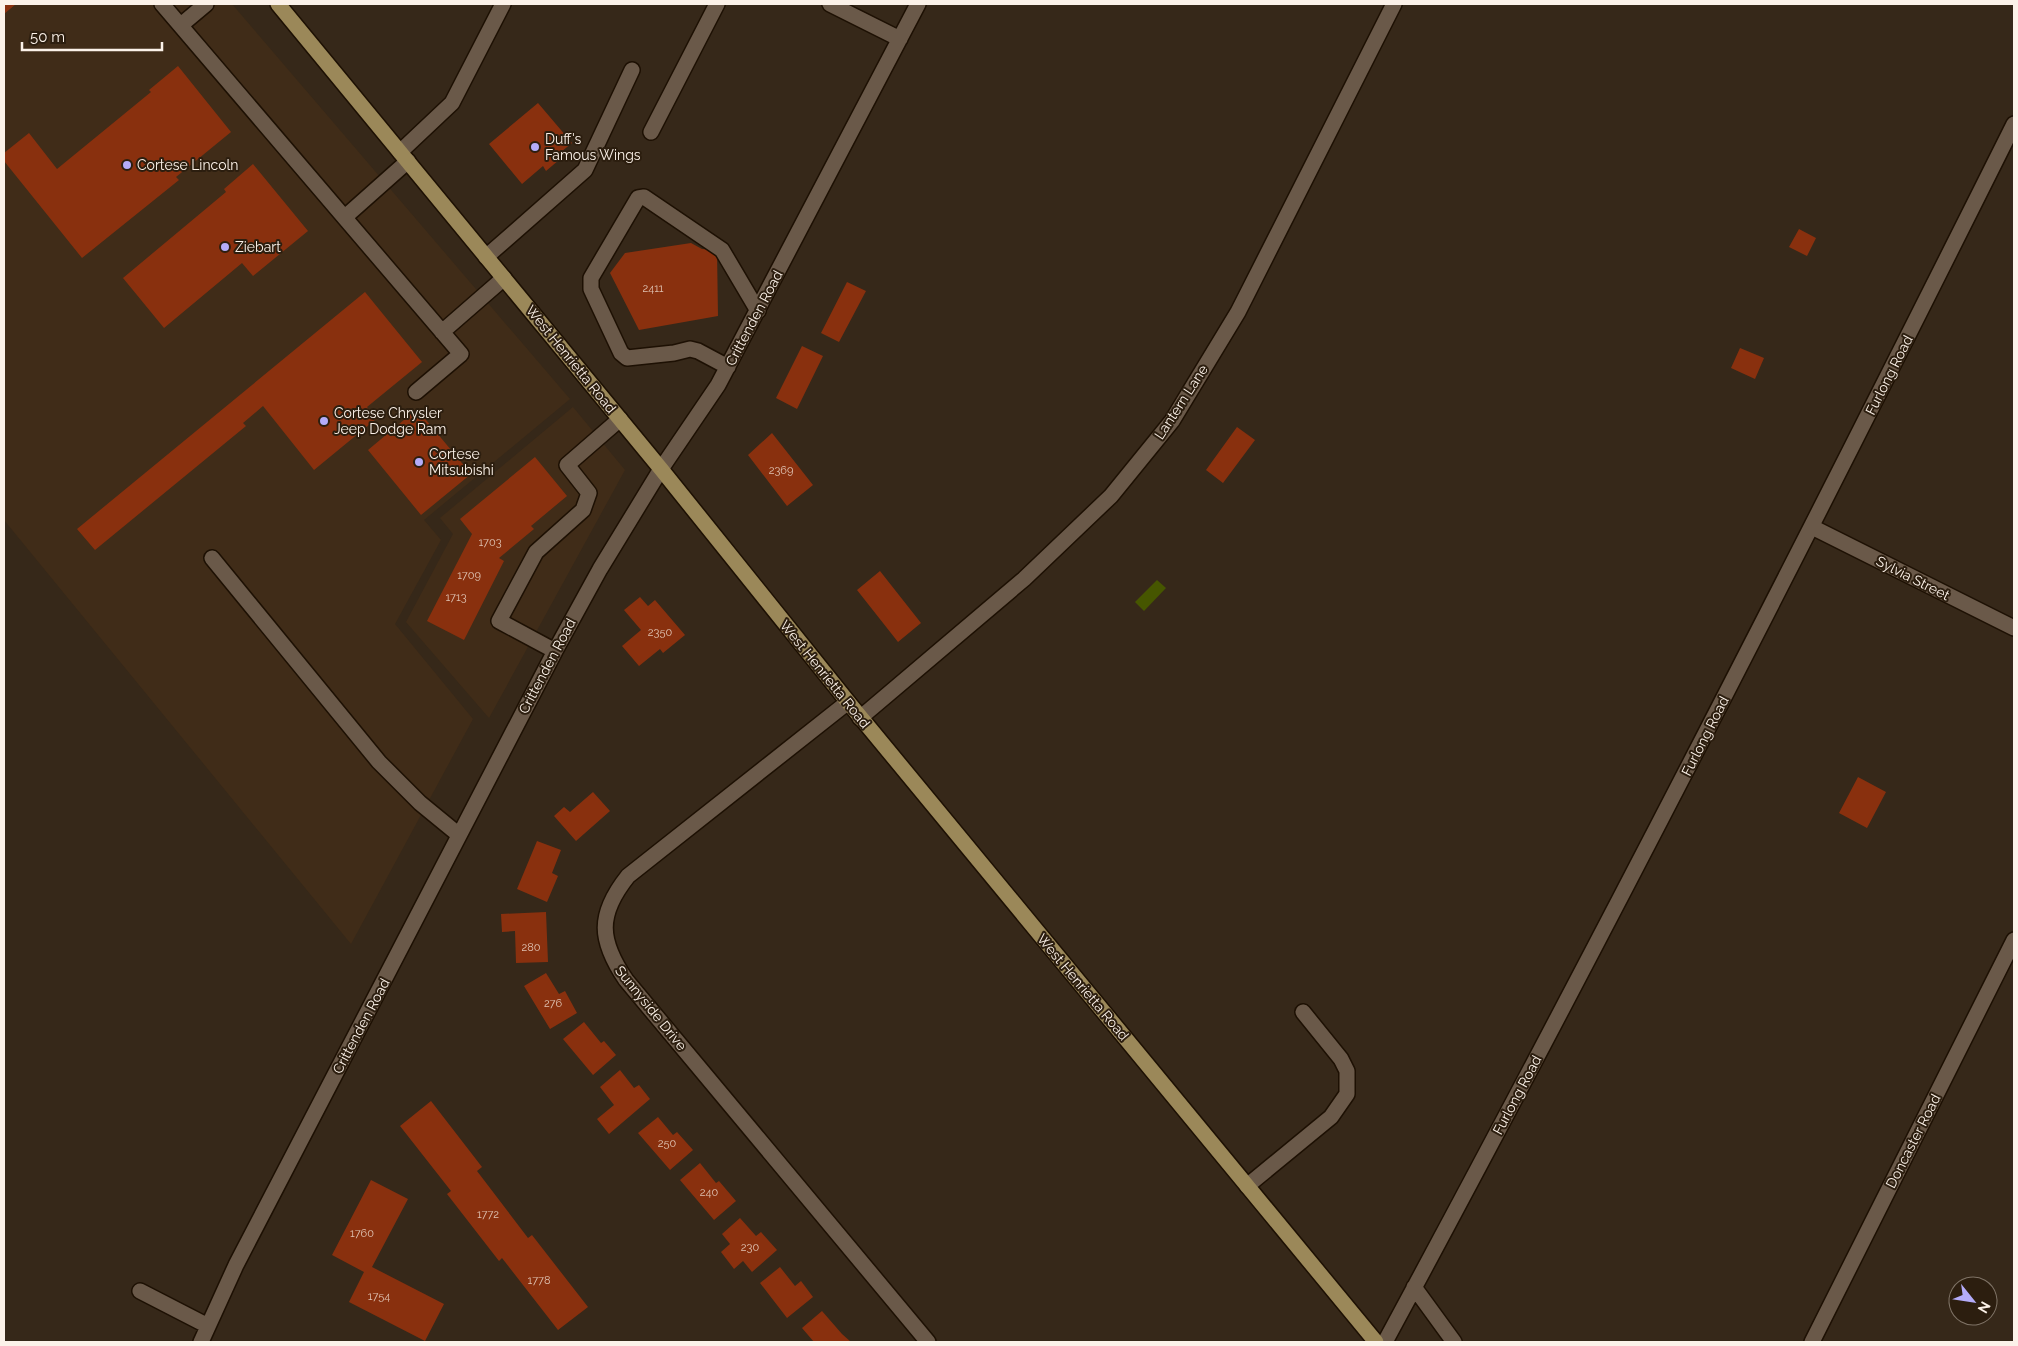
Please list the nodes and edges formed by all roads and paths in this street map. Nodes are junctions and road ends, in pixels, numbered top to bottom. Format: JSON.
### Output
{"nodes":[{"id":1,"x":162,"y":4,"type":"edge"},
{"id":2,"x":206,"y":4,"type":"edge"},
{"id":3,"x":278,"y":4,"type":"edge"},
{"id":4,"x":503,"y":4,"type":"edge"},
{"id":5,"x":717,"y":4,"type":"edge"},
{"id":6,"x":830,"y":4,"type":"edge"},
{"id":7,"x":918,"y":4,"type":"edge"},
{"id":8,"x":1394,"y":4,"type":"edge"},
{"id":9,"x":181,"y":25,"type":"junction"},
{"id":10,"x":900,"y":39,"type":"junction"},
{"id":11,"x":632,"y":70,"type":"dead end"},
{"id":12,"x":2014,"y":124,"type":"edge"},
{"id":13,"x":651,"y":132,"type":"dead end"},
{"id":14,"x":404,"y":157,"type":"junction"},
{"id":15,"x":345,"y":217,"type":"junction"},
{"id":16,"x":486,"y":257,"type":"junction"},
{"id":17,"x":504,"y":278,"type":"junction"},
{"id":18,"x":758,"y":311,"type":"junction"},
{"id":19,"x":442,"y":332,"type":"junction"},
{"id":20,"x":728,"y":367,"type":"junction"},
{"id":21,"x":416,"y":392,"type":"dead end"},
{"id":22,"x":620,"y":419,"type":"junction"},
{"id":23,"x":661,"y":469,"type":"junction"},
{"id":24,"x":1812,"y":527,"type":"junction"},
{"id":25,"x":212,"y":558,"type":"dead end"},
{"id":26,"x":2014,"y":628,"type":"edge"},
{"id":27,"x":555,"y":651,"type":"junction"},
{"id":28,"x":848,"y":702,"type":"junction"},
{"id":29,"x":860,"y":718,"type":"junction"},
{"id":30,"x":459,"y":835,"type":"junction"},
{"id":31,"x":2014,"y":940,"type":"edge"},
{"id":32,"x":1303,"y":1012,"type":"dead end"},
{"id":33,"x":1247,"y":1186,"type":"junction"},
{"id":34,"x":1414,"y":1287,"type":"junction"},
{"id":35,"x":140,"y":1291,"type":"dead end"},
{"id":36,"x":208,"y":1326,"type":"junction"},
{"id":37,"x":201,"y":1342,"type":"edge"},
{"id":38,"x":928,"y":1342,"type":"edge"},
{"id":39,"x":1376,"y":1342,"type":"edge"},
{"id":40,"x":1384,"y":1342,"type":"edge"},
{"id":41,"x":1454,"y":1342,"type":"edge"},
{"id":42,"x":1812,"y":1342,"type":"edge"}],
"edges":[{"from":1,"to":9,"type":"street"},
{"from":2,"to":9,"type":"street"},
{"from":3,"to":14,"type":"main road","name":"West Henrietta Road"},
{"from":4,"to":14,"type":"street"},
{"from":5,"to":13,"type":"street"},
{"from":6,"to":10,"type":"street"},
{"from":7,"to":10,"type":"street","name":"Crittenden Road"},
{"from":8,"to":29,"type":"street","name":"Lantern Lane"},
{"from":9,"to":15,"type":"street"},
{"from":10,"to":18,"type":"street","name":"Crittenden Road"},
{"from":11,"to":16,"type":"street"},
{"from":12,"to":24,"type":"street","name":"Furlong Road"},
{"from":14,"to":15,"type":"street"},
{"from":14,"to":16,"type":"main road","name":"West Henrietta Road"},
{"from":15,"to":19,"type":"street"},
{"from":16,"to":17,"type":"main road","name":"West Henrietta Road"},
{"from":17,"to":19,"type":"street"},
{"from":17,"to":22,"type":"main road","name":"West Henrietta Road"},
{"from":18,"to":20,"type":"street","name":"Crittenden Road"},
{"from":18,"to":20,"type":"street"},
{"from":19,"to":21,"type":"street"},
{"from":20,"to":23,"type":"street","name":"Crittenden Road"},
{"from":22,"to":23,"type":"main road","name":"West Henrietta Road"},
{"from":22,"to":27,"type":"street"},
{"from":23,"to":27,"type":"street","name":"Crittenden Road"},
{"from":23,"to":28,"type":"main road","name":"West Henrietta Road"},
{"from":24,"to":26,"type":"street","name":"Sylvia Street"},
{"from":24,"to":34,"type":"street","name":"Furlong Road"},
{"from":25,"to":30,"type":"street"},
{"from":27,"to":30,"type":"street","name":"Crittenden Road"},
{"from":28,"to":29,"type":"main road","name":"West Henrietta Road"},
{"from":28,"to":38,"type":"street","name":"Sunnyside Drive"},
{"from":29,"to":33,"type":"main road","name":"West Henrietta Road"},
{"from":30,"to":36,"type":"street","name":"Crittenden Road"},
{"from":31,"to":42,"type":"street","name":"Doncaster Road"},
{"from":32,"to":33,"type":"street"},
{"from":33,"to":39,"type":"main road","name":"West Henrietta Road"},
{"from":34,"to":40,"type":"street","name":"Furlong Road"},
{"from":34,"to":41,"type":"street"},
{"from":35,"to":36,"type":"street"},
{"from":36,"to":37,"type":"street","name":"Crittenden Road"}]}
